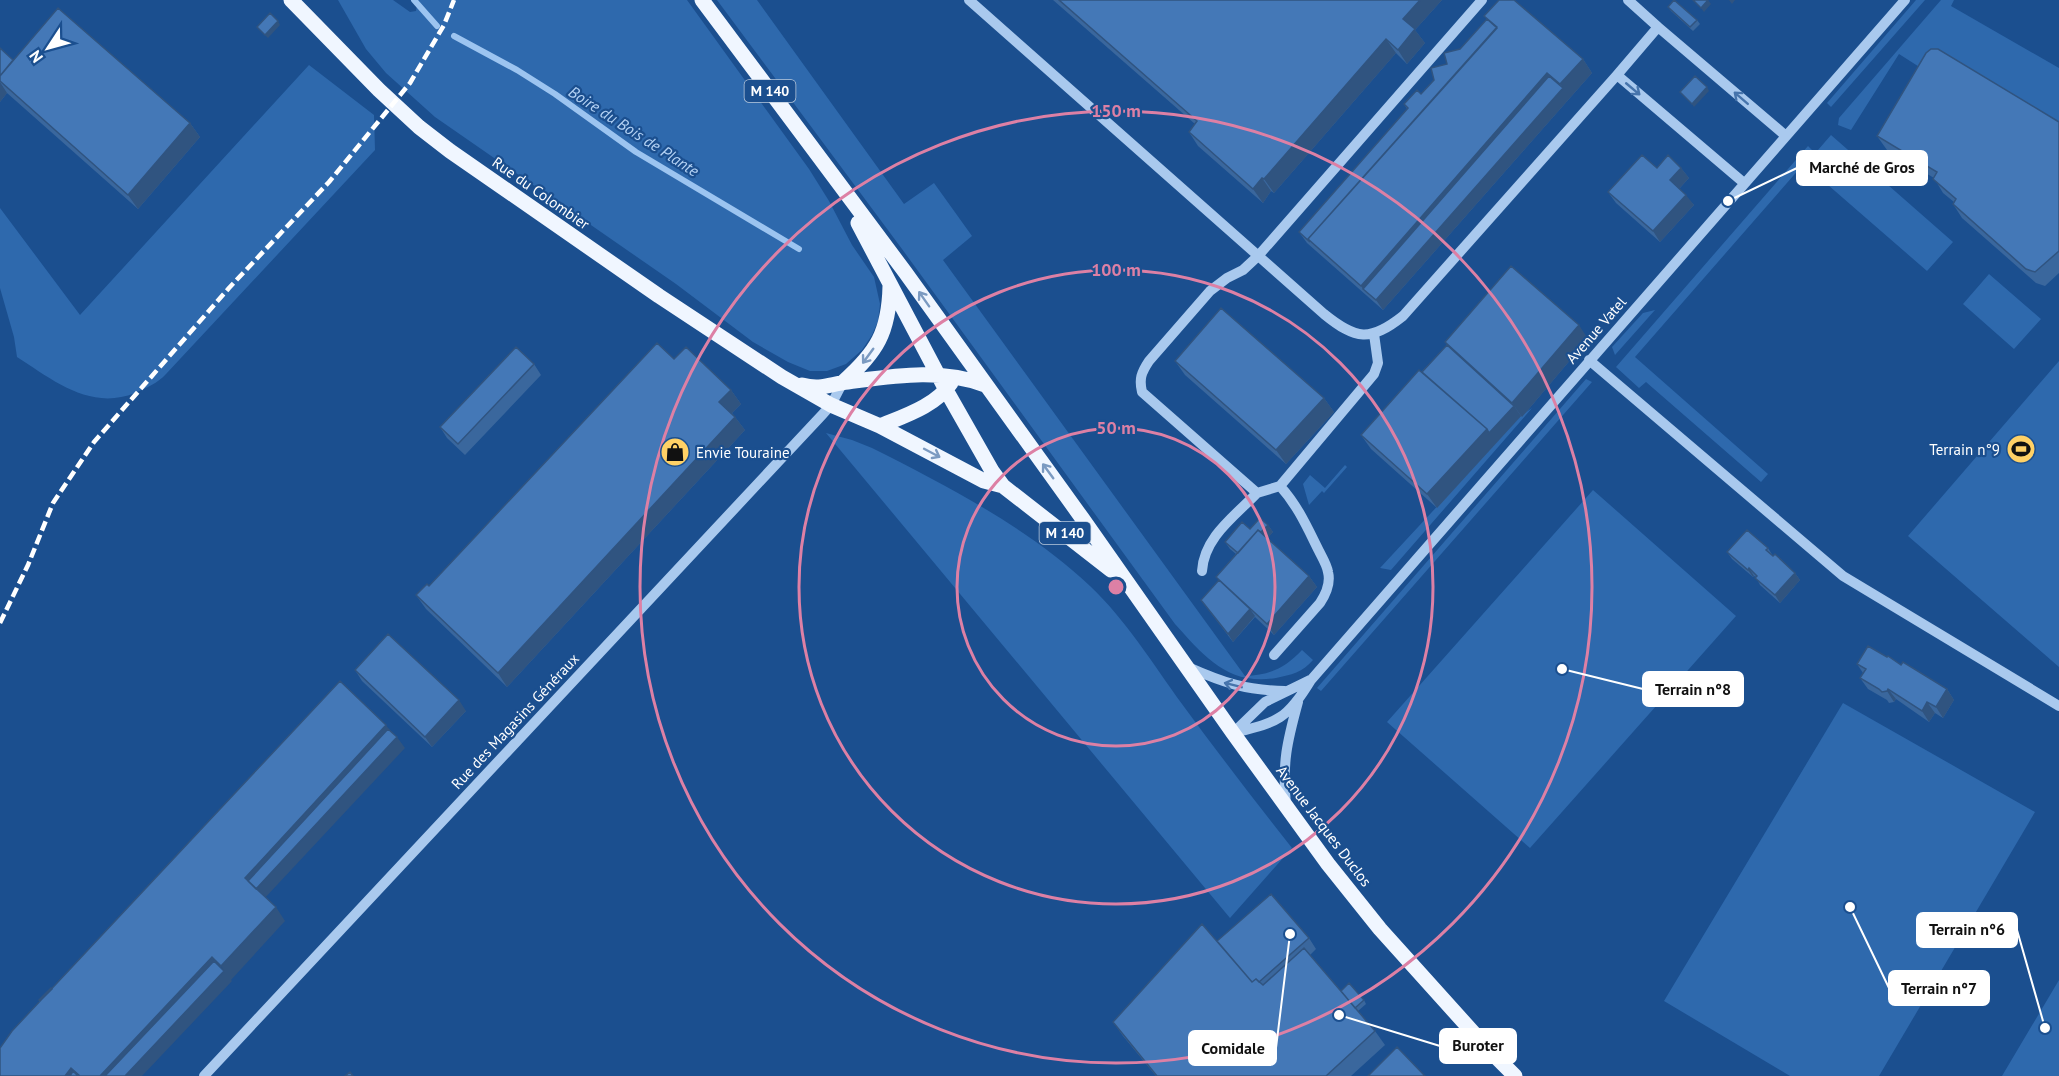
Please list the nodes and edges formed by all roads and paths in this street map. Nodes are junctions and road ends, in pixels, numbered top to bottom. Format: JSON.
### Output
{"nodes":[{"id":1,"x":291,"y":0,"type":"edge"},
{"id":2,"x":702,"y":0,"type":"edge"},
{"id":3,"x":969,"y":0,"type":"edge"},
{"id":4,"x":1482,"y":0,"type":"edge"},
{"id":5,"x":1628,"y":0,"type":"edge"},
{"id":6,"x":1905,"y":0,"type":"edge"},
{"id":7,"x":1658,"y":27,"type":"junction"},
{"id":8,"x":1617,"y":75,"type":"junction"},
{"id":9,"x":1786,"y":136,"type":"junction"},
{"id":10,"x":837,"y":182,"type":"junction"},
{"id":11,"x":1743,"y":183,"type":"junction"},
{"id":12,"x":1258,"y":256,"type":"junction"},
{"id":13,"x":890,"y":283,"type":"junction"},
{"id":14,"x":1374,"y":334,"type":"junction"},
{"id":15,"x":958,"y":347,"type":"junction"},
{"id":16,"x":1589,"y":360,"type":"junction"},
{"id":17,"x":937,"y":374,"type":"junction"},
{"id":18,"x":955,"y":376,"type":"junction"},
{"id":19,"x":843,"y":382,"type":"junction"},
{"id":20,"x":796,"y":384,"type":"junction"},
{"id":21,"x":985,"y":385,"type":"junction"},
{"id":22,"x":946,"y":390,"type":"junction"},
{"id":23,"x":831,"y":405,"type":"junction"},
{"id":24,"x":880,"y":426,"type":"junction"},
{"id":25,"x":1003,"y":486,"type":"junction"},
{"id":26,"x":1280,"y":486,"type":"junction"},
{"id":27,"x":1257,"y":493,"type":"junction"},
{"id":28,"x":1202,"y":571,"type":"dead end"},
{"id":29,"x":1125,"y":582,"type":"junction"},
{"id":30,"x":1274,"y":655,"type":"dead end"},
{"id":31,"x":1184,"y":665,"type":"junction"},
{"id":32,"x":1311,"y":680,"type":"junction"},
{"id":33,"x":1285,"y":691,"type":"junction"},
{"id":34,"x":1298,"y":702,"type":"junction"},
{"id":35,"x":2059,"y":706,"type":"edge"},
{"id":36,"x":1233,"y":734,"type":"junction"},
{"id":37,"x":1286,"y":806,"type":"junction"},
{"id":38,"x":204,"y":1076,"type":"edge"},
{"id":39,"x":1515,"y":1076,"type":"edge"}],
"edges":[{"from":1,"to":20,"type":"main road","name":"Rue du Colombier"},
{"from":2,"to":10,"type":"main road","number":"M 140"},
{"from":3,"to":12,"type":"street"},
{"from":4,"to":12,"type":"street"},
{"from":5,"to":7,"type":"street"},
{"from":6,"to":9,"type":"street","name":"Avenue Vatel"},
{"from":7,"to":8,"type":"street"},
{"from":9,"to":7,"type":"street","one_way":true},
{"from":8,"to":11,"type":"street","one_way":true},
{"from":8,"to":14,"type":"street"},
{"from":9,"to":11,"type":"street","name":"Avenue Vatel"},
{"from":10,"to":13,"type":"main road","number":"M 140"},
{"from":15,"to":10,"type":"main road","number":"M 140","one_way":true},
{"from":11,"to":16,"type":"street","name":"Avenue Vatel"},
{"from":12,"to":14,"type":"street"},
{"from":12,"to":27,"type":"street"},
{"from":13,"to":17,"type":"main road","number":"M 140"},
{"from":13,"to":19,"type":"main road","one_way":true},
{"from":14,"to":26,"type":"street"},
{"from":15,"to":18,"type":"main road"},
{"from":15,"to":21,"type":"main road","number":"M 140"},
{"from":16,"to":32,"type":"street","name":"Avenue Vatel"},
{"from":16,"to":35,"type":"street"},
{"from":17,"to":18,"type":"main road","name":"Rue du Colombier"},
{"from":17,"to":19,"type":"main road","name":"Rue du Colombier"},
{"from":17,"to":22,"type":"main road","number":"M 140"},
{"from":18,"to":21,"type":"main road","name":"Rue du Colombier"},
{"from":18,"to":22,"type":"main road"},
{"from":19,"to":20,"type":"main road","name":"Rue du Colombier"},
{"from":19,"to":23,"type":"street","name":"Rue des Magasins Généraux"},
{"from":20,"to":23,"type":"main road","name":"Rue du Colombier"},
{"from":29,"to":21,"type":"main road","number":"M 140","one_way":true},
{"from":22,"to":24,"type":"main road"},
{"from":22,"to":25,"type":"main road","number":"M 140"},
{"from":23,"to":24,"type":"main road","name":"Rue du Colombier"},
{"from":23,"to":38,"type":"street","name":"Rue des Magasins Généraux"},
{"from":24,"to":25,"type":"main road","name":"Rue du Colombier","one_way":true},
{"from":25,"to":29,"type":"main road","number":"M 140"},
{"from":26,"to":27,"type":"street"},
{"from":26,"to":30,"type":"street"},
{"from":27,"to":28,"type":"street"},
{"from":29,"to":31,"type":"main road","name":"Avenue Jacques Duclos"},
{"from":33,"to":31,"type":"street","one_way":true},
{"from":31,"to":36,"type":"main road","name":"Avenue Jacques Duclos"},
{"from":32,"to":33,"type":"street","name":"Avenue Vatel"},
{"from":32,"to":34,"type":"street","name":"Avenue Vatel"},
{"from":33,"to":36,"type":"street","name":"Avenue Vatel"},
{"from":34,"to":36,"type":"street","name":"Avenue Vatel"},
{"from":34,"to":37,"type":"street"},
{"from":36,"to":37,"type":"main road","name":"Avenue Jacques Duclos"},
{"from":37,"to":39,"type":"main road","name":"Avenue Jacques Duclos"}]}
